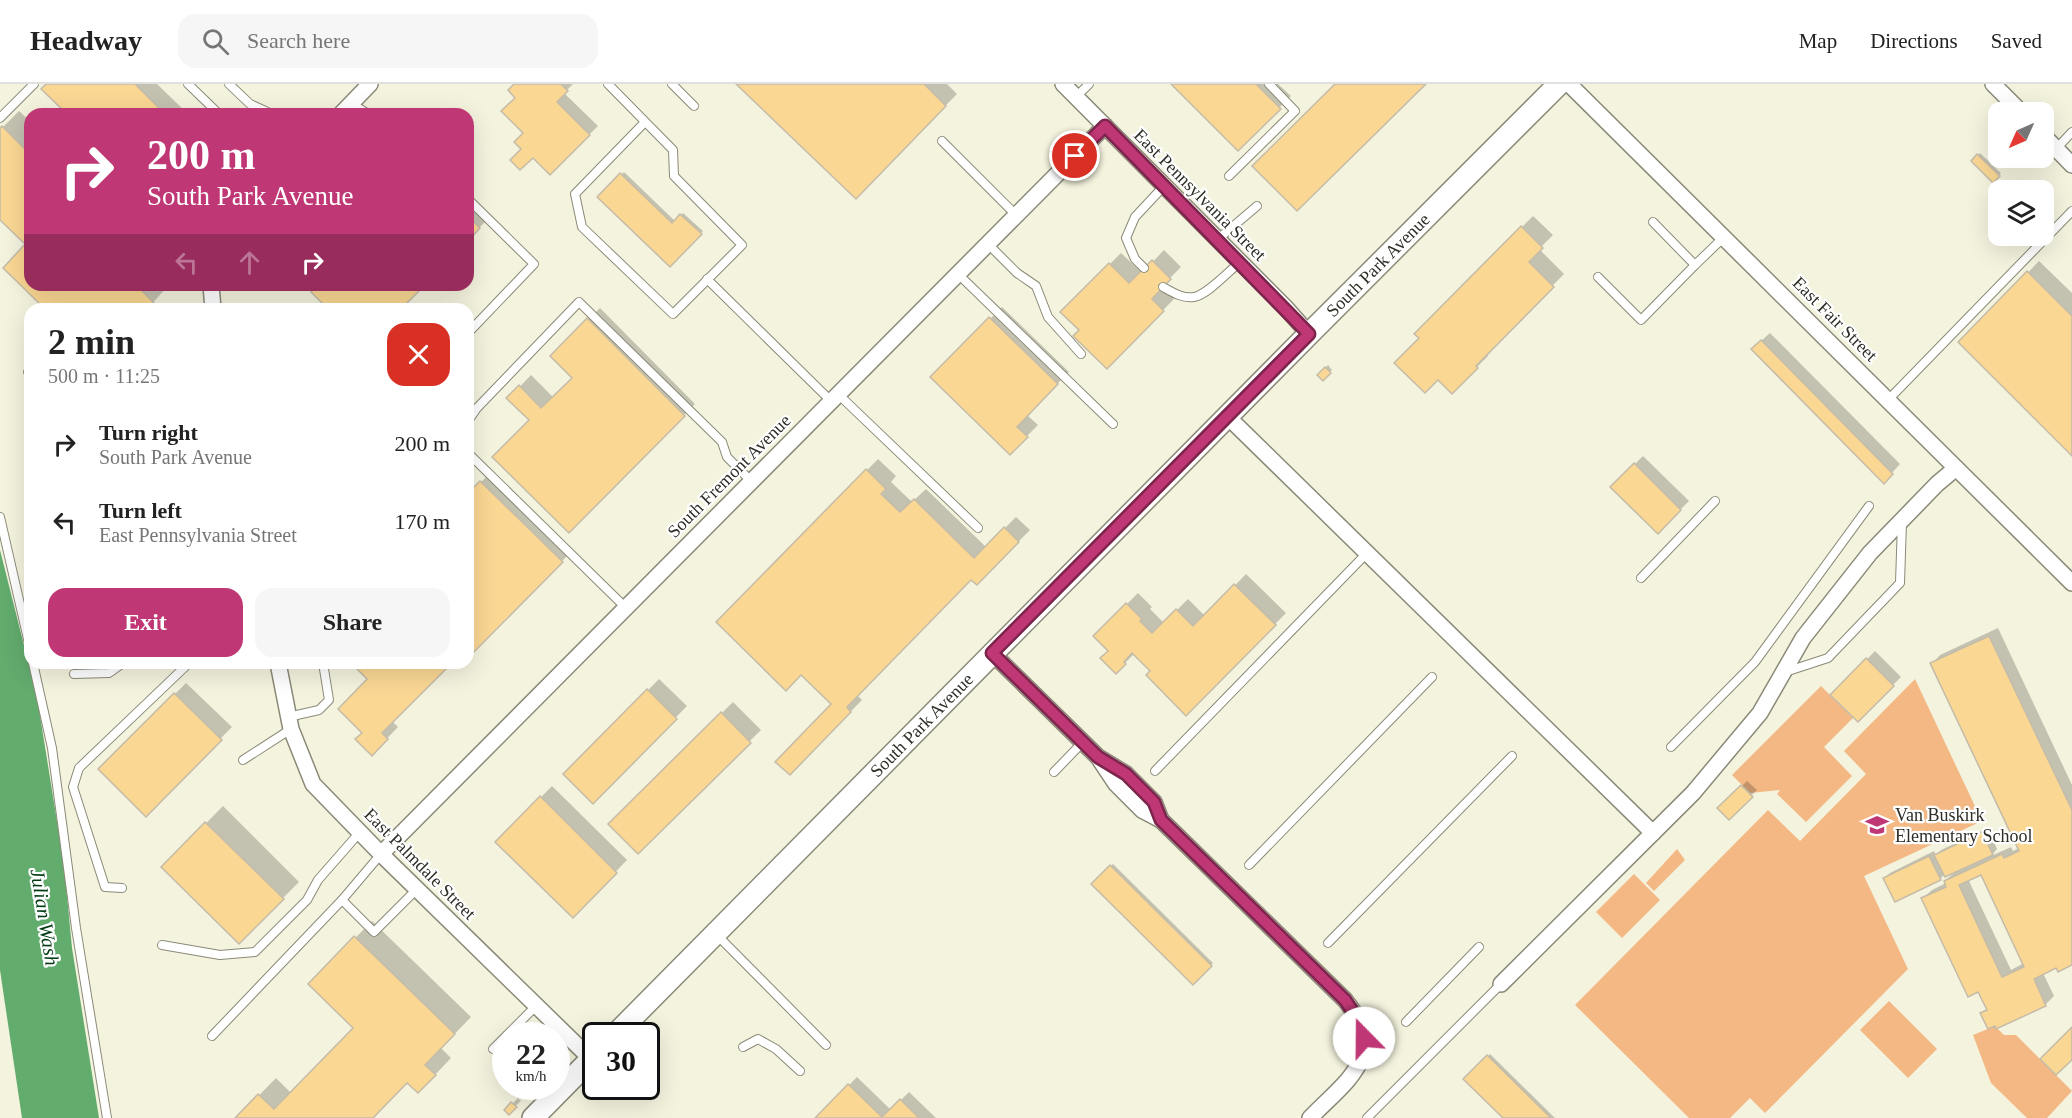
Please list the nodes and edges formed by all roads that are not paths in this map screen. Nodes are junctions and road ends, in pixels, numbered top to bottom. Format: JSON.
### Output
{"nodes":[{"id":1,"x":34,"y":84,"type":"edge"},
{"id":2,"x":188,"y":84,"type":"edge"},
{"id":3,"x":229,"y":84,"type":"edge"},
{"id":4,"x":370,"y":84,"type":"edge"},
{"id":5,"x":608,"y":84,"type":"edge"},
{"id":6,"x":672,"y":84,"type":"edge"},
{"id":7,"x":1063,"y":84,"type":"edge"},
{"id":8,"x":1089,"y":84,"type":"edge"},
{"id":9,"x":1269,"y":84,"type":"edge"},
{"id":10,"x":1559,"y":84,"type":"edge"},
{"id":11,"x":1569,"y":84,"type":"edge"},
{"id":12,"x":1992,"y":84,"type":"edge"},
{"id":13,"x":1076,"y":97,"type":"junction"},
{"id":14,"x":2010,"y":102,"type":"edge"},
{"id":15,"x":694,"y":106,"type":"dead end"},
{"id":16,"x":213,"y":108,"type":"edge"},
{"id":17,"x":259,"y":108,"type":"edge"},
{"id":18,"x":347,"y":108,"type":"edge"},
{"id":19,"x":0,"y":118,"type":"edge"},
{"id":20,"x":645,"y":122,"type":"junction"},
{"id":21,"x":1105,"y":126,"type":"junction"},
{"id":22,"x":2072,"y":132,"type":"edge"},
{"id":23,"x":942,"y":141,"type":"dead end"},
{"id":24,"x":2056,"y":148,"type":"joint"},
{"id":25,"x":2072,"y":165,"type":"edge"},
{"id":26,"x":1229,"y":176,"type":"dead end"},
{"id":27,"x":1164,"y":186,"type":"junction"},
{"id":28,"x":474,"y":205,"type":"edge"},
{"id":29,"x":1257,"y":206,"type":"dead end"},
{"id":30,"x":2072,"y":211,"type":"edge"},
{"id":31,"x":1016,"y":215,"type":"junction"},
{"id":32,"x":1653,"y":222,"type":"dead end"},
{"id":33,"x":1725,"y":236,"type":"junction"},
{"id":34,"x":1217,"y":240,"type":"junction"},
{"id":35,"x":988,"y":244,"type":"junction"},
{"id":36,"x":1239,"y":263,"type":"junction"},
{"id":37,"x":1695,"y":265,"type":"junction"},
{"id":38,"x":1144,"y":268,"type":"dead end"},
{"id":39,"x":958,"y":274,"type":"junction"},
{"id":40,"x":1598,"y":277,"type":"dead end"},
{"id":41,"x":707,"y":279,"type":"junction"},
{"id":42,"x":1163,"y":287,"type":"dead end"},
{"id":43,"x":474,"y":327,"type":"edge"},
{"id":44,"x":1309,"y":334,"type":"junction"},
{"id":45,"x":1081,"y":354,"type":"dead end"},
{"id":46,"x":835,"y":398,"type":"junction"},
{"id":47,"x":1888,"y":399,"type":"junction"},
{"id":48,"x":474,"y":413,"type":"edge"},
{"id":49,"x":1227,"y":416,"type":"junction"},
{"id":50,"x":1113,"y":424,"type":"dead end"},
{"id":51,"x":474,"y":459,"type":"edge"},
{"id":52,"x":1956,"y":468,"type":"junction"},
{"id":53,"x":752,"y":481,"type":"junction"},
{"id":54,"x":1716,"y":501,"type":"dead end"},
{"id":55,"x":1869,"y":506,"type":"dead end"},
{"id":56,"x":0,"y":517,"type":"edge"},
{"id":57,"x":1902,"y":520,"type":"junction"},
{"id":58,"x":978,"y":528,"type":"dead end"},
{"id":59,"x":1367,"y":553,"type":"junction"},
{"id":60,"x":1641,"y":578,"type":"dead end"},
{"id":61,"x":2072,"y":583,"type":"edge"},
{"id":62,"x":626,"y":608,"type":"junction"},
{"id":63,"x":24,"y":622,"type":"edge"},
{"id":64,"x":992,"y":653,"type":"junction"},
{"id":65,"x":34,"y":669,"type":"edge"},
{"id":66,"x":115,"y":669,"type":"edge"},
{"id":67,"x":183,"y":669,"type":"edge"},
{"id":68,"x":279,"y":669,"type":"edge"},
{"id":69,"x":324,"y":669,"type":"edge"},
{"id":70,"x":1783,"y":672,"type":"junction"},
{"id":71,"x":74,"y":674,"type":"dead end"},
{"id":72,"x":1432,"y":677,"type":"dead end"},
{"id":73,"x":290,"y":723,"type":"junction"},
{"id":74,"x":1083,"y":742,"type":"junction"},
{"id":75,"x":1671,"y":747,"type":"dead end"},
{"id":76,"x":1512,"y":756,"type":"dead end"},
{"id":77,"x":243,"y":760,"type":"dead end"},
{"id":78,"x":1155,"y":771,"type":"dead end"},
{"id":79,"x":1054,"y":772,"type":"dead end"},
{"id":80,"x":360,"y":832,"type":"junction"},
{"id":81,"x":1653,"y":833,"type":"junction"},
{"id":82,"x":381,"y":854,"type":"junction"},
{"id":83,"x":1249,"y":865,"type":"dead end"},
{"id":84,"x":122,"y":888,"type":"dead end"},
{"id":85,"x":417,"y":889,"type":"junction"},
{"id":86,"x":342,"y":900,"type":"junction"},
{"id":87,"x":715,"y":934,"type":"junction"},
{"id":88,"x":1328,"y":943,"type":"dead end"},
{"id":89,"x":162,"y":945,"type":"dead end"},
{"id":90,"x":1479,"y":947,"type":"dead end"},
{"id":91,"x":1501,"y":984,"type":"joint"},
{"id":92,"x":536,"y":1006,"type":"junction"},
{"id":93,"x":520,"y":1022,"type":"edge"},
{"id":94,"x":628,"y":1022,"type":"edge"},
{"id":95,"x":1406,"y":1022,"type":"dead end"},
{"id":96,"x":212,"y":1036,"type":"dead end"},
{"id":97,"x":826,"y":1045,"type":"dead end"},
{"id":98,"x":582,"y":1047,"type":"edge"},
{"id":99,"x":743,"y":1047,"type":"dead end"},
{"id":100,"x":582,"y":1068,"type":"edge"},
{"id":101,"x":800,"y":1071,"type":"dead end"},
{"id":102,"x":107,"y":1118,"type":"edge"},
{"id":103,"x":533,"y":1118,"type":"edge"},
{"id":104,"x":1310,"y":1118,"type":"edge"},
{"id":105,"x":1367,"y":1118,"type":"edge"}],
"edges":[{"from":1,"to":19,"type":"lane"},
{"from":2,"to":16,"type":"lane"},
{"from":3,"to":17,"type":"lane"},
{"from":4,"to":18,"type":"street"},
{"from":5,"to":20,"type":"lane"},
{"from":6,"to":15,"type":"lane"},
{"from":7,"to":13,"type":"street","name":"East Pennsylvania Street"},
{"from":8,"to":13,"type":"lane"},
{"from":9,"to":26,"type":"lane"},
{"from":10,"to":44,"type":"main road","name":"South Park Avenue"},
{"from":11,"to":33,"type":"street","name":"East Fair Street"},
{"from":12,"to":14,"type":"street"},
{"from":13,"to":21,"type":"street","name":"East Pennsylvania Street"},
{"from":20,"to":41,"type":"lane"},
{"from":20,"to":41,"type":"lane"},
{"from":21,"to":27,"type":"street","name":"East Pennsylvania Street"},
{"from":21,"to":31,"type":"street","name":"South Fremont Avenue"},
{"from":22,"to":24,"type":"lane"},
{"from":23,"to":31,"type":"lane"},
{"from":24,"to":25,"type":"street"},
{"from":27,"to":34,"type":"street","name":"East Pennsylvania Street"},
{"from":27,"to":38,"type":"lane"},
{"from":28,"to":43,"type":"lane"},
{"from":29,"to":34,"type":"lane"},
{"from":30,"to":47,"type":"lane"},
{"from":31,"to":35,"type":"street","name":"South Fremont Avenue"},
{"from":32,"to":37,"type":"lane"},
{"from":33,"to":37,"type":"lane"},
{"from":33,"to":47,"type":"street","name":"East Fair Street"},
{"from":34,"to":36,"type":"street","name":"East Pennsylvania Street"},
{"from":35,"to":39,"type":"street","name":"South Fremont Avenue"},
{"from":35,"to":45,"type":"lane"},
{"from":36,"to":42,"type":"lane"},
{"from":36,"to":44,"type":"street","name":"East Pennsylvania Street"},
{"from":37,"to":40,"type":"lane"},
{"from":39,"to":46,"type":"street","name":"South Fremont Avenue"},
{"from":39,"to":50,"type":"lane"},
{"from":41,"to":46,"type":"lane"},
{"from":44,"to":49,"type":"main road","name":"South Park Avenue"},
{"from":46,"to":53,"type":"street","name":"South Fremont Avenue"},
{"from":46,"to":58,"type":"lane"},
{"from":47,"to":52,"type":"street","name":"East Fair Street"},
{"from":48,"to":53,"type":"lane"},
{"from":49,"to":59,"type":"street"},
{"from":49,"to":64,"type":"main road","name":"South Park Avenue"},
{"from":51,"to":62,"type":"lane"},
{"from":52,"to":57,"type":"street"},
{"from":52,"to":61,"type":"street","name":"East Fair Street"},
{"from":53,"to":62,"type":"street","name":"South Fremont Avenue"},
{"from":54,"to":60,"type":"lane"},
{"from":55,"to":75,"type":"lane"},
{"from":56,"to":63,"type":"lane"},
{"from":57,"to":70,"type":"street"},
{"from":57,"to":70,"type":"lane"},
{"from":59,"to":78,"type":"lane"},
{"from":59,"to":81,"type":"street"},
{"from":62,"to":82,"type":"street","name":"South Fremont Avenue"},
{"from":64,"to":74,"type":"street"},
{"from":64,"to":87,"type":"main road","name":"South Park Avenue"},
{"from":65,"to":102,"type":"lane"},
{"from":66,"to":71,"type":"lane"},
{"from":67,"to":84,"type":"lane"},
{"from":68,"to":73,"type":"street","name":"East Palmdale Street"},
{"from":69,"to":73,"type":"lane"},
{"from":70,"to":81,"type":"street"},
{"from":72,"to":83,"type":"lane"},
{"from":73,"to":77,"type":"lane"},
{"from":73,"to":80,"type":"street","name":"East Palmdale Street"},
{"from":74,"to":79,"type":"lane"},
{"from":74,"to":104,"type":"street"},
{"from":76,"to":88,"type":"lane"},
{"from":80,"to":82,"type":"street","name":"East Palmdale Street"},
{"from":80,"to":89,"type":"lane"},
{"from":81,"to":91,"type":"street"},
{"from":82,"to":85,"type":"street","name":"East Palmdale Street"},
{"from":82,"to":86,"type":"lane"},
{"from":85,"to":86,"type":"lane"},
{"from":85,"to":92,"type":"street","name":"East Palmdale Street"},
{"from":86,"to":96,"type":"lane"},
{"from":87,"to":94,"type":"main road","name":"South Park Avenue"},
{"from":87,"to":97,"type":"lane"},
{"from":90,"to":95,"type":"lane"},
{"from":91,"to":105,"type":"lane"},
{"from":92,"to":93,"type":"lane"},
{"from":92,"to":98,"type":"street","name":"East Palmdale Street"},
{"from":99,"to":101,"type":"lane"},
{"from":100,"to":103,"type":"main road"}]}
